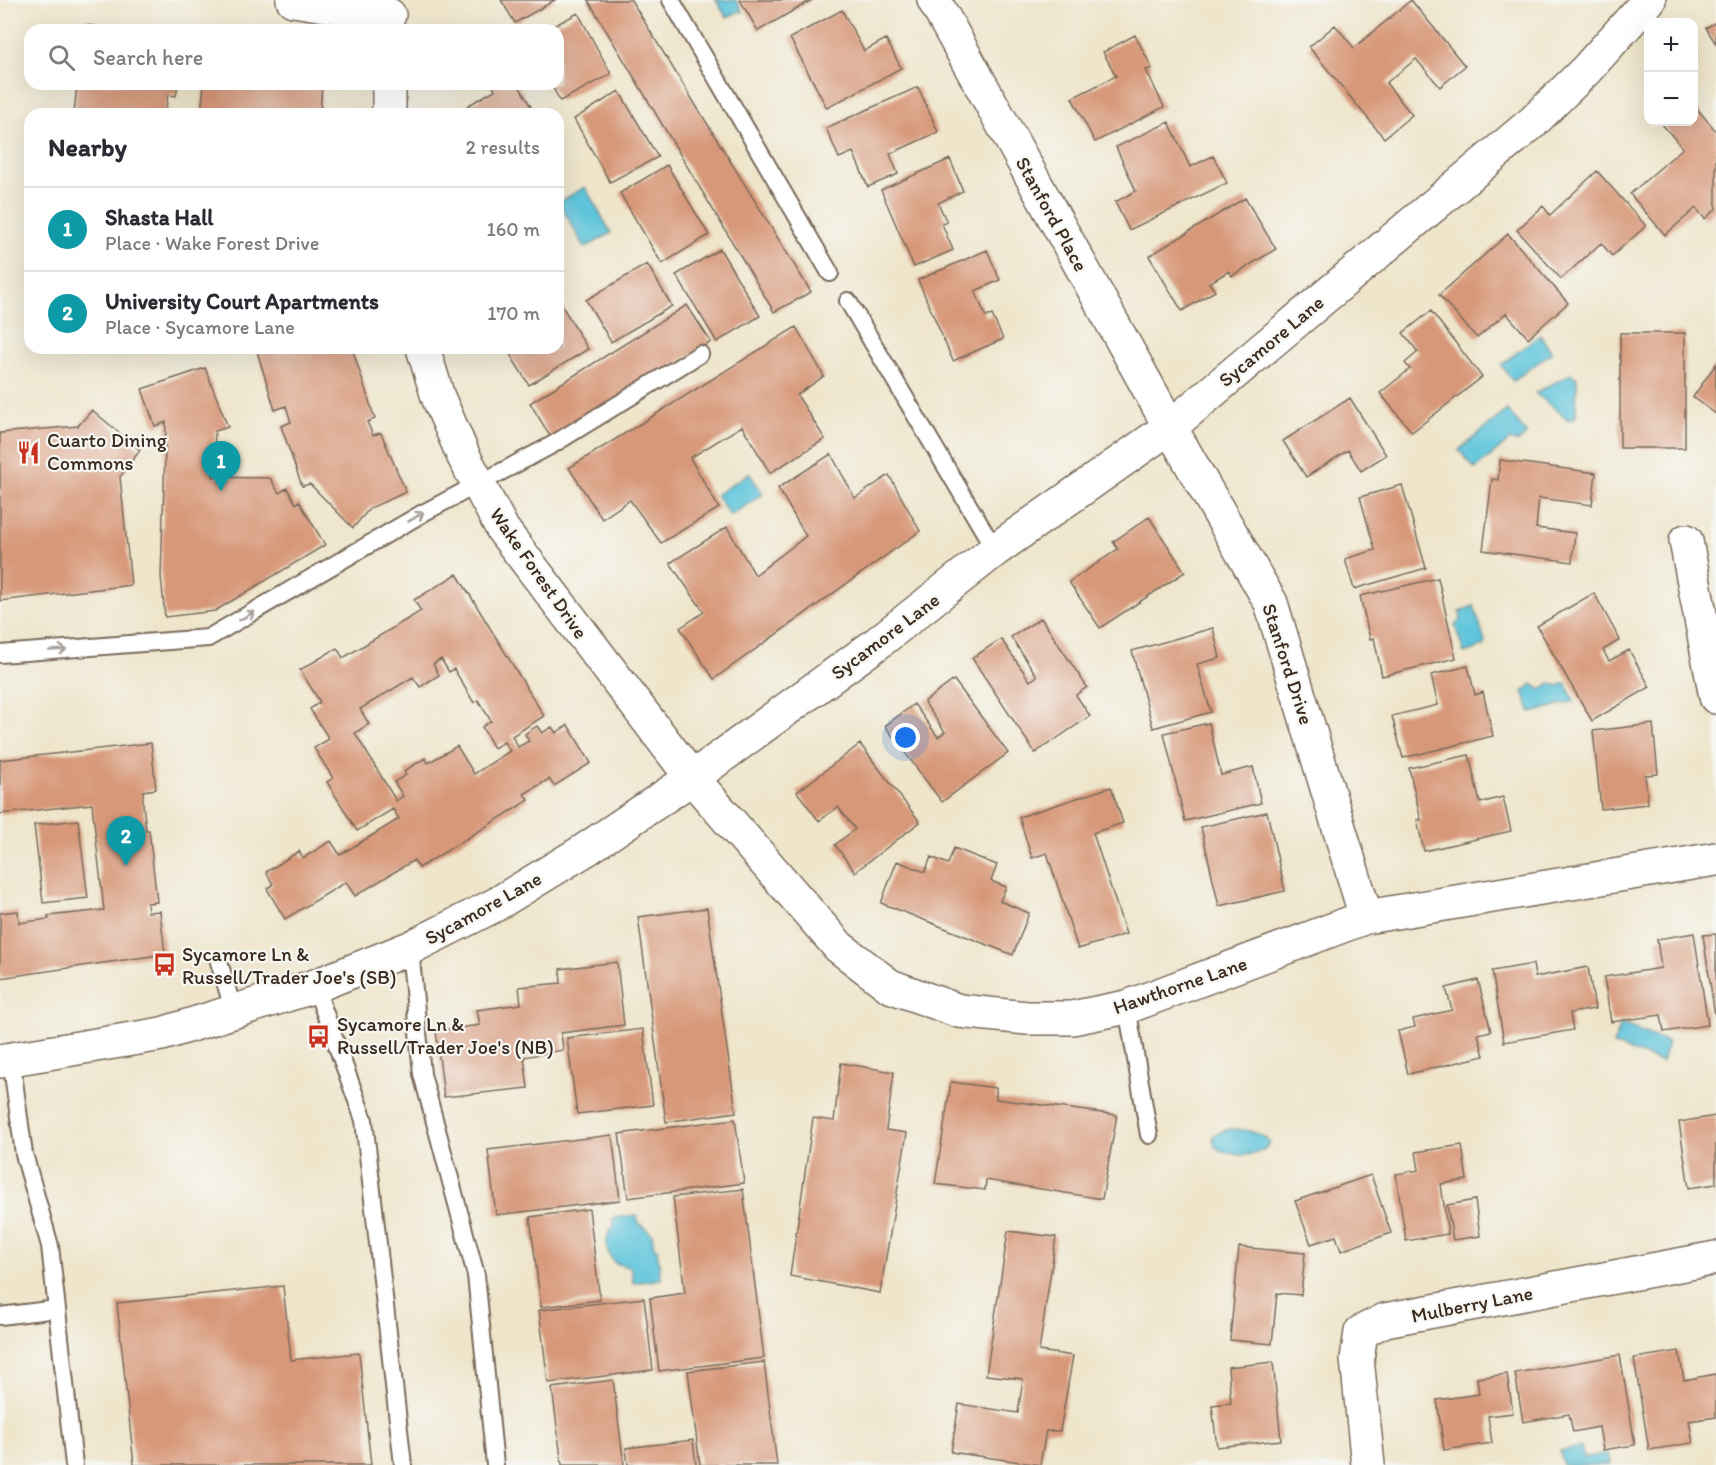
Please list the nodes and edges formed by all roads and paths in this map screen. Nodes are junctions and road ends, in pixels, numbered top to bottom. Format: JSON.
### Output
{"nodes":[{"id":1,"x":293,"y":0,"type":"edge"},
{"id":2,"x":671,"y":0,"type":"edge"},
{"id":3,"x":934,"y":0,"type":"edge"},
{"id":4,"x":1649,"y":0,"type":"edge"},
{"id":5,"x":390,"y":15,"type":"edge"},
{"id":6,"x":389,"y":90,"type":"edge"},
{"id":7,"x":389,"y":108,"type":"edge"},
{"id":8,"x":830,"y":273,"type":"dead end"},
{"id":9,"x":848,"y":301,"type":"dead end"},
{"id":10,"x":425,"y":354,"type":"edge"},
{"id":11,"x":700,"y":354,"type":"dead end"},
{"id":12,"x":1170,"y":428,"type":"junction"},
{"id":13,"x":479,"y":486,"type":"junction"},
{"id":14,"x":1686,"y":541,"type":"dead end"},
{"id":15,"x":995,"y":550,"type":"junction"},
{"id":16,"x":0,"y":654,"type":"edge"},
{"id":17,"x":1716,"y":697,"type":"edge"},
{"id":18,"x":692,"y":778,"type":"junction"},
{"id":19,"x":1716,"y":859,"type":"edge"},
{"id":20,"x":1366,"y":917,"type":"junction"},
{"id":21,"x":410,"y":948,"type":"junction"},
{"id":22,"x":219,"y":962,"type":"dead end"},
{"id":23,"x":315,"y":986,"type":"junction"},
{"id":24,"x":1127,"y":1006,"type":"junction"},
{"id":25,"x":234,"y":1012,"type":"junction"},
{"id":26,"x":6,"y":1060,"type":"edge"},
{"id":27,"x":1149,"y":1134,"type":"dead end"},
{"id":28,"x":1716,"y":1258,"type":"edge"},
{"id":29,"x":57,"y":1310,"type":"junction"},
{"id":30,"x":0,"y":1316,"type":"edge"},
{"id":31,"x":74,"y":1465,"type":"edge"},
{"id":32,"x":403,"y":1465,"type":"edge"},
{"id":33,"x":495,"y":1465,"type":"edge"},
{"id":34,"x":1368,"y":1465,"type":"edge"}],
"edges":[{"from":1,"to":5,"type":"street"},
{"from":2,"to":8,"type":"lane"},
{"from":3,"to":12,"type":"street","name":"Stanford Place"},
{"from":4,"to":12,"type":"street","name":"Sycamore Lane"},
{"from":6,"to":7,"type":"street"},
{"from":9,"to":15,"type":"lane"},
{"from":10,"to":13,"type":"street","name":"Wake Forest Drive"},
{"from":11,"to":13,"type":"lane"},
{"from":12,"to":15,"type":"street","name":"Sycamore Lane"},
{"from":12,"to":20,"type":"street","name":"Stanford Drive"},
{"from":16,"to":13,"type":"lane","one_way":true},
{"from":13,"to":18,"type":"street","name":"Wake Forest Drive"},
{"from":14,"to":17,"type":"street"},
{"from":15,"to":18,"type":"street","name":"Sycamore Lane"},
{"from":18,"to":21,"type":"street","name":"Sycamore Lane"},
{"from":18,"to":24,"type":"street","name":"Hawthorne Lane"},
{"from":19,"to":20,"type":"street","name":"Hawthorne Lane"},
{"from":20,"to":24,"type":"street","name":"Hawthorne Lane"},
{"from":21,"to":23,"type":"street","name":"Sycamore Lane"},
{"from":21,"to":33,"type":"lane"},
{"from":22,"to":25,"type":"lane"},
{"from":23,"to":25,"type":"street","name":"Sycamore Lane"},
{"from":23,"to":32,"type":"lane"},
{"from":24,"to":27,"type":"lane"},
{"from":25,"to":26,"type":"street","name":"Sycamore Lane"},
{"from":26,"to":29,"type":"lane"},
{"from":28,"to":34,"type":"street","name":"Mulberry Lane"},
{"from":29,"to":30,"type":"lane"},
{"from":29,"to":31,"type":"lane"}]}
